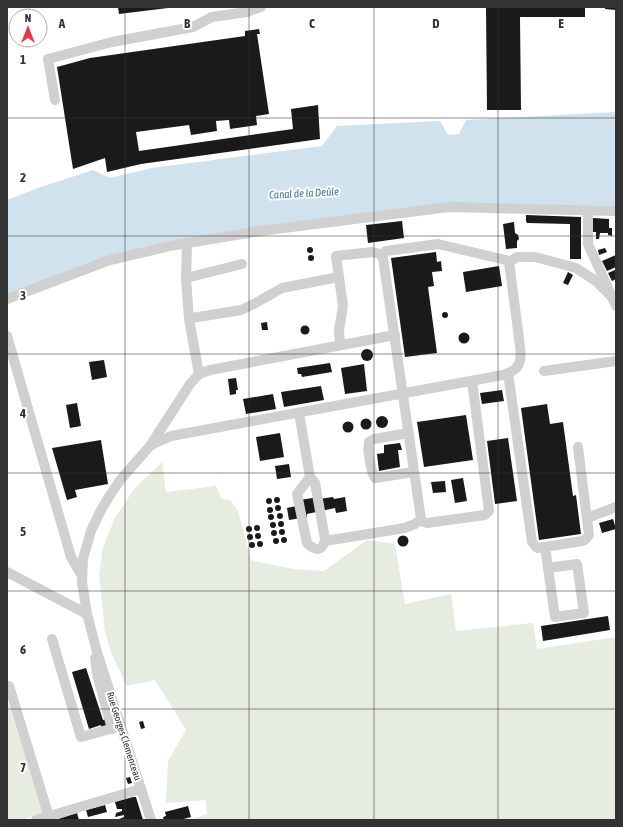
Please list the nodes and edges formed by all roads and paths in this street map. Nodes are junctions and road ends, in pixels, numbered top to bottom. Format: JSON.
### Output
{"nodes":[{"id":1,"x":261,"y":7,"type":"edge"},
{"id":2,"x":55,"y":100,"type":"dead end"},
{"id":3,"x":588,"y":210,"type":"junction"},
{"id":4,"x":616,"y":211,"type":"edge"},
{"id":5,"x":187,"y":243,"type":"junction"},
{"id":6,"x":381,"y":255,"type":"junction"},
{"id":7,"x":509,"y":262,"type":"junction"},
{"id":8,"x":242,"y":264,"type":"dead end"},
{"id":9,"x":339,"y":277,"type":"junction"},
{"id":10,"x":186,"y":278,"type":"junction"},
{"id":11,"x":7,"y":299,"type":"edge"},
{"id":12,"x":614,"y":302,"type":"edge"},
{"id":13,"x":192,"y":318,"type":"dead end"},
{"id":14,"x":395,"y":335,"type":"junction"},
{"id":15,"x":7,"y":336,"type":"edge"},
{"id":16,"x":340,"y":344,"type":"junction"},
{"id":17,"x":616,"y":361,"type":"edge"},
{"id":18,"x":544,"y":371,"type":"dead end"},
{"id":19,"x":508,"y":373,"type":"junction"},
{"id":20,"x":199,"y":374,"type":"junction"},
{"id":21,"x":472,"y":381,"type":"junction"},
{"id":22,"x":403,"y":394,"type":"junction"},
{"id":23,"x":299,"y":413,"type":"junction"},
{"id":24,"x":409,"y":433,"type":"junction"},
{"id":25,"x":150,"y":446,"type":"junction"},
{"id":26,"x":578,"y":446,"type":"dead end"},
{"id":27,"x":414,"y":472,"type":"junction"},
{"id":28,"x":310,"y":477,"type":"junction"},
{"id":29,"x":616,"y":507,"type":"edge"},
{"id":30,"x":587,"y":518,"type":"junction"},
{"id":31,"x":421,"y":520,"type":"junction"},
{"id":32,"x":325,"y":541,"type":"junction"},
{"id":33,"x":545,"y":547,"type":"junction"},
{"id":34,"x":548,"y":568,"type":"junction"},
{"id":35,"x":7,"y":572,"type":"edge"},
{"id":36,"x":82,"y":576,"type":"junction"},
{"id":37,"x":87,"y":614,"type":"junction"},
{"id":38,"x":94,"y":638,"type":"junction"},
{"id":39,"x":52,"y":639,"type":"dead end"},
{"id":40,"x":9,"y":686,"type":"dead end"},
{"id":41,"x":117,"y":727,"type":"junction"},
{"id":42,"x":141,"y":789,"type":"junction"},
{"id":43,"x":49,"y":818,"type":"edge"},
{"id":44,"x":36,"y":820,"type":"edge"},
{"id":45,"x":151,"y":820,"type":"edge"}],
"edges":[{"from":1,"to":2,"type":"street"},
{"from":3,"to":4,"type":"street"},
{"from":3,"to":5,"type":"street"},
{"from":3,"to":12,"type":"street"},
{"from":5,"to":10,"type":"street"},
{"from":5,"to":11,"type":"street"},
{"from":6,"to":7,"type":"street"},
{"from":6,"to":9,"type":"street"},
{"from":6,"to":14,"type":"street"},
{"from":7,"to":12,"type":"street"},
{"from":7,"to":19,"type":"street"},
{"from":8,"to":10,"type":"street"},
{"from":9,"to":13,"type":"street"},
{"from":9,"to":16,"type":"street"},
{"from":10,"to":20,"type":"street"},
{"from":14,"to":16,"type":"street"},
{"from":14,"to":22,"type":"street"},
{"from":15,"to":36,"type":"street"},
{"from":16,"to":20,"type":"street"},
{"from":17,"to":18,"type":"street"},
{"from":19,"to":21,"type":"street"},
{"from":19,"to":33,"type":"street"},
{"from":20,"to":25,"type":"street"},
{"from":21,"to":22,"type":"street"},
{"from":21,"to":31,"type":"street"},
{"from":22,"to":23,"type":"street"},
{"from":22,"to":24,"type":"street"},
{"from":23,"to":25,"type":"street"},
{"from":23,"to":28,"type":"street"},
{"from":24,"to":27,"type":"street"},
{"from":24,"to":27,"type":"street"},
{"from":25,"to":36,"type":"street"},
{"from":26,"to":30,"type":"street"},
{"from":27,"to":31,"type":"street"},
{"from":28,"to":32,"type":"street"},
{"from":28,"to":32,"type":"street"},
{"from":29,"to":30,"type":"street"},
{"from":30,"to":33,"type":"street"},
{"from":31,"to":32,"type":"street"},
{"from":33,"to":34,"type":"street"},
{"from":34,"to":34,"type":"street"},
{"from":35,"to":37,"type":"street"},
{"from":36,"to":37,"type":"street"},
{"from":37,"to":38,"type":"street"},
{"from":38,"to":41,"type":"street","name":"Rue Georges Clemenceau"},
{"from":38,"to":41,"type":"street"},
{"from":39,"to":41,"type":"street"},
{"from":40,"to":43,"type":"street"},
{"from":41,"to":42,"type":"street","name":"Rue Georges Clemenceau"},
{"from":42,"to":43,"type":"street"},
{"from":42,"to":45,"type":"street","name":"Rue Georges Clemenceau"},
{"from":43,"to":44,"type":"street"}]}
